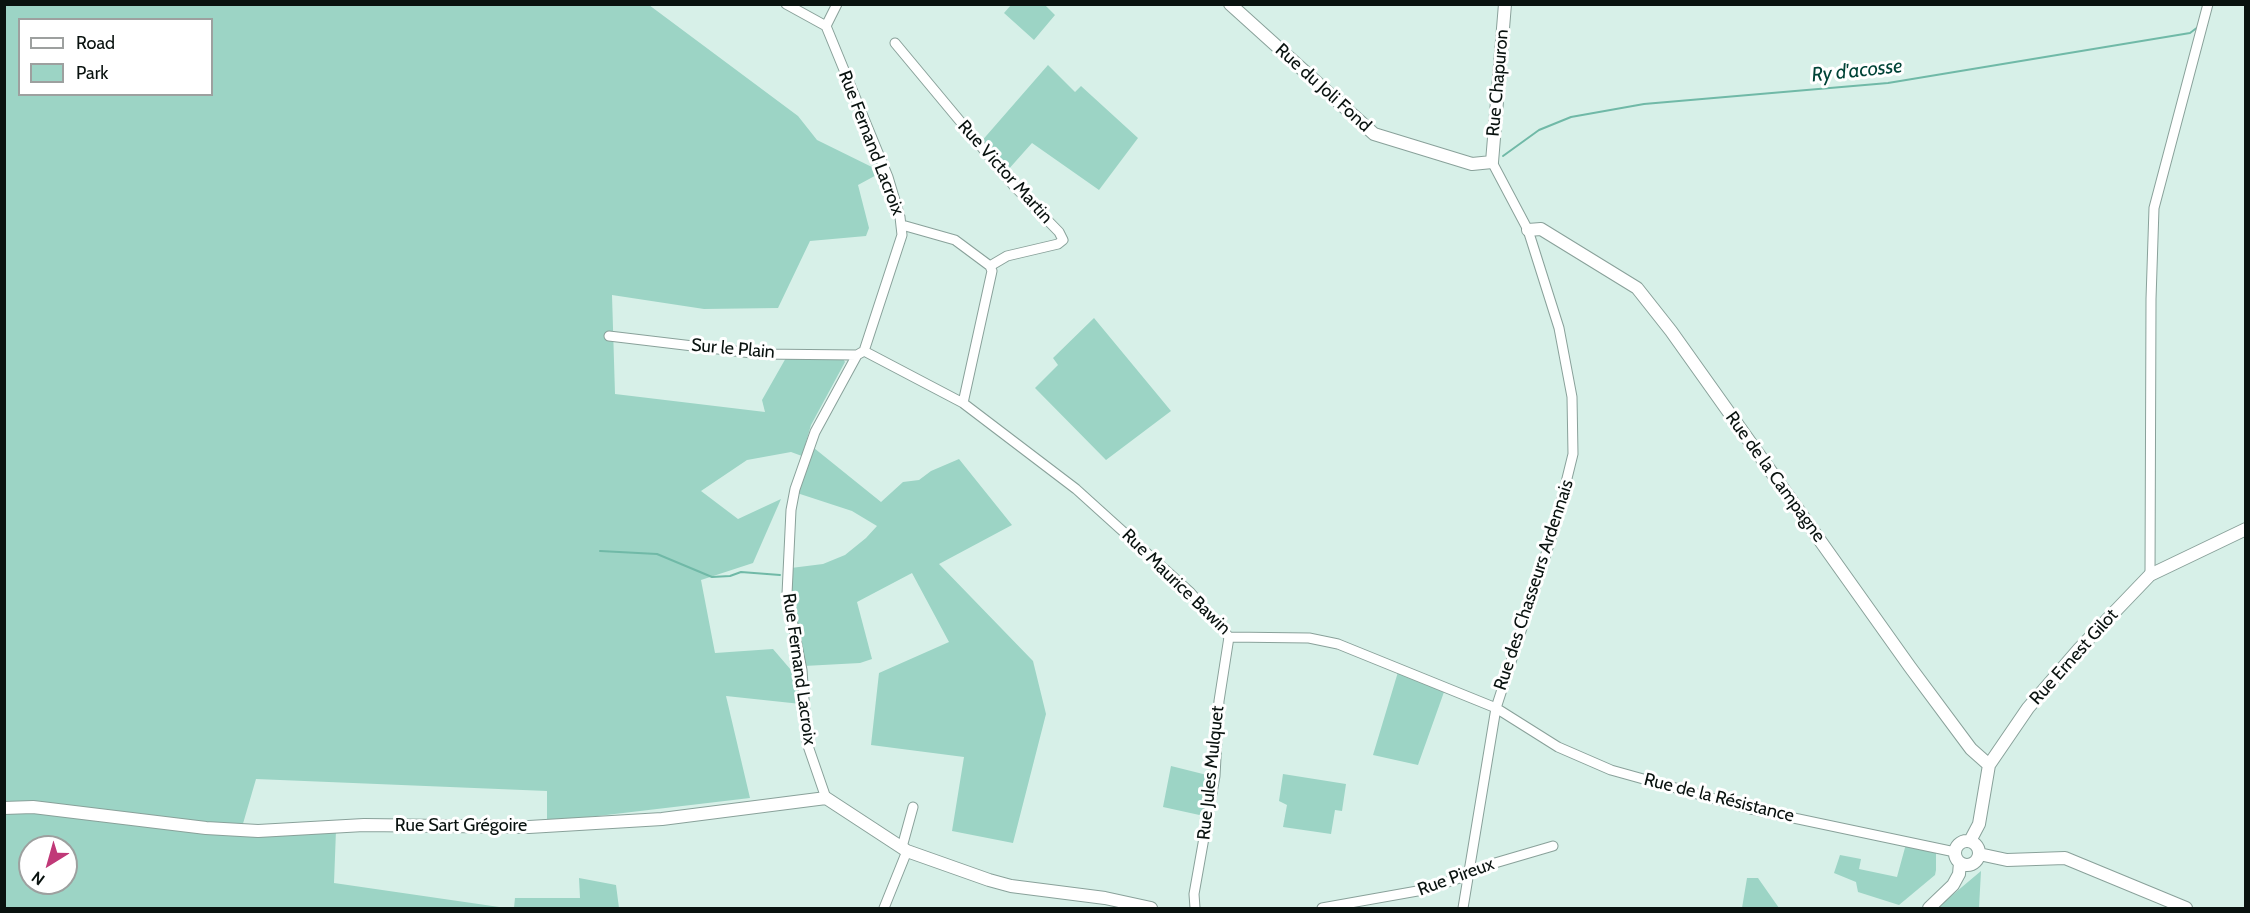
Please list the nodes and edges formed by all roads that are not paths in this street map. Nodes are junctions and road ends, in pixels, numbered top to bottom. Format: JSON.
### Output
{"nodes":[{"id":1,"x":786,"y":4,"type":"edge"},
{"id":2,"x":837,"y":4,"type":"edge"},
{"id":3,"x":1230,"y":4,"type":"edge"},
{"id":4,"x":1505,"y":4,"type":"edge"},
{"id":5,"x":2208,"y":4,"type":"edge"},
{"id":6,"x":826,"y":26,"type":"junction"},
{"id":7,"x":895,"y":44,"type":"dead end"},
{"id":8,"x":1491,"y":162,"type":"junction"},
{"id":9,"x":902,"y":225,"type":"junction"},
{"id":10,"x":1528,"y":230,"type":"junction"},
{"id":11,"x":990,"y":266,"type":"junction"},
{"id":12,"x":609,"y":336,"type":"dead end"},
{"id":13,"x":860,"y":353,"type":"junction"},
{"id":14,"x":963,"y":403,"type":"junction"},
{"id":15,"x":2246,"y":529,"type":"edge"},
{"id":16,"x":2150,"y":575,"type":"junction"},
{"id":17,"x":1229,"y":637,"type":"junction"},
{"id":18,"x":1496,"y":708,"type":"junction"},
{"id":19,"x":1989,"y":765,"type":"junction"},
{"id":20,"x":826,"y":798,"type":"junction"},
{"id":21,"x":913,"y":807,"type":"dead end"},
{"id":22,"x":4,"y":808,"type":"edge"},
{"id":23,"x":1970,"y":841,"type":"junction"},
{"id":24,"x":1553,"y":846,"type":"dead end"},
{"id":25,"x":905,"y":849,"type":"junction"},
{"id":26,"x":1980,"y":855,"type":"junction"},
{"id":27,"x":1957,"y":857,"type":"junction"},
{"id":28,"x":1469,"y":875,"type":"junction"},
{"id":29,"x":884,"y":909,"type":"edge"},
{"id":30,"x":1151,"y":909,"type":"edge"},
{"id":31,"x":1195,"y":909,"type":"edge"},
{"id":32,"x":1322,"y":909,"type":"edge"},
{"id":33,"x":1463,"y":909,"type":"edge"},
{"id":34,"x":1929,"y":909,"type":"edge"},
{"id":35,"x":2186,"y":909,"type":"edge"}],
"edges":[{"from":1,"to":6,"type":"street"},
{"from":2,"to":6,"type":"street"},
{"from":3,"to":8,"type":"street","name":"Rue du Joli Fond"},
{"from":4,"to":8,"type":"street","name":"Rue Chapuron"},
{"from":5,"to":16,"type":"street"},
{"from":6,"to":9,"type":"street","name":"Rue Fernand Lacroix"},
{"from":7,"to":11,"type":"street","name":"Rue Victor Martin"},
{"from":8,"to":10,"type":"street"},
{"from":9,"to":11,"type":"street"},
{"from":9,"to":13,"type":"street","name":"Rue Fernand Lacroix"},
{"from":10,"to":18,"type":"street","name":"Rue des Chasseurs Ardennais"},
{"from":10,"to":19,"type":"street","name":"Rue de la Campagne"},
{"from":11,"to":14,"type":"street"},
{"from":12,"to":13,"type":"street","name":"Sur le Plain"},
{"from":13,"to":14,"type":"street","name":"Rue Maurice Bawin"},
{"from":13,"to":20,"type":"street","name":"Rue Fernand Lacroix"},
{"from":14,"to":17,"type":"street","name":"Rue Maurice Bawin"},
{"from":15,"to":16,"type":"street","name":"Rue Ernest Gilot"},
{"from":16,"to":19,"type":"street","name":"Rue Ernest Gilot"},
{"from":17,"to":18,"type":"street","name":"Rue Maurice Bawin"},
{"from":17,"to":31,"type":"street","name":"Rue Jules Mulquet"},
{"from":18,"to":27,"type":"street","name":"Rue de la Résistance"},
{"from":18,"to":28,"type":"street","name":"Rue des Chasseurs Ardennais"},
{"from":19,"to":23,"type":"street","name":"Rue Ernest Gilot"},
{"from":20,"to":22,"type":"street","name":"Rue Sart Grégoire"},
{"from":20,"to":25,"type":"street"},
{"from":21,"to":25,"type":"street"},
{"from":23,"to":26,"type":"street"},
{"from":23,"to":27,"type":"street"},
{"from":24,"to":28,"type":"street","name":"Rue Pireux"},
{"from":25,"to":29,"type":"street"},
{"from":25,"to":30,"type":"street"},
{"from":26,"to":27,"type":"street"},
{"from":26,"to":35,"type":"street"},
{"from":27,"to":34,"type":"street"},
{"from":28,"to":32,"type":"street","name":"Rue Pireux"},
{"from":28,"to":33,"type":"street","name":"Rue des Chasseurs Ardennais"}]}
